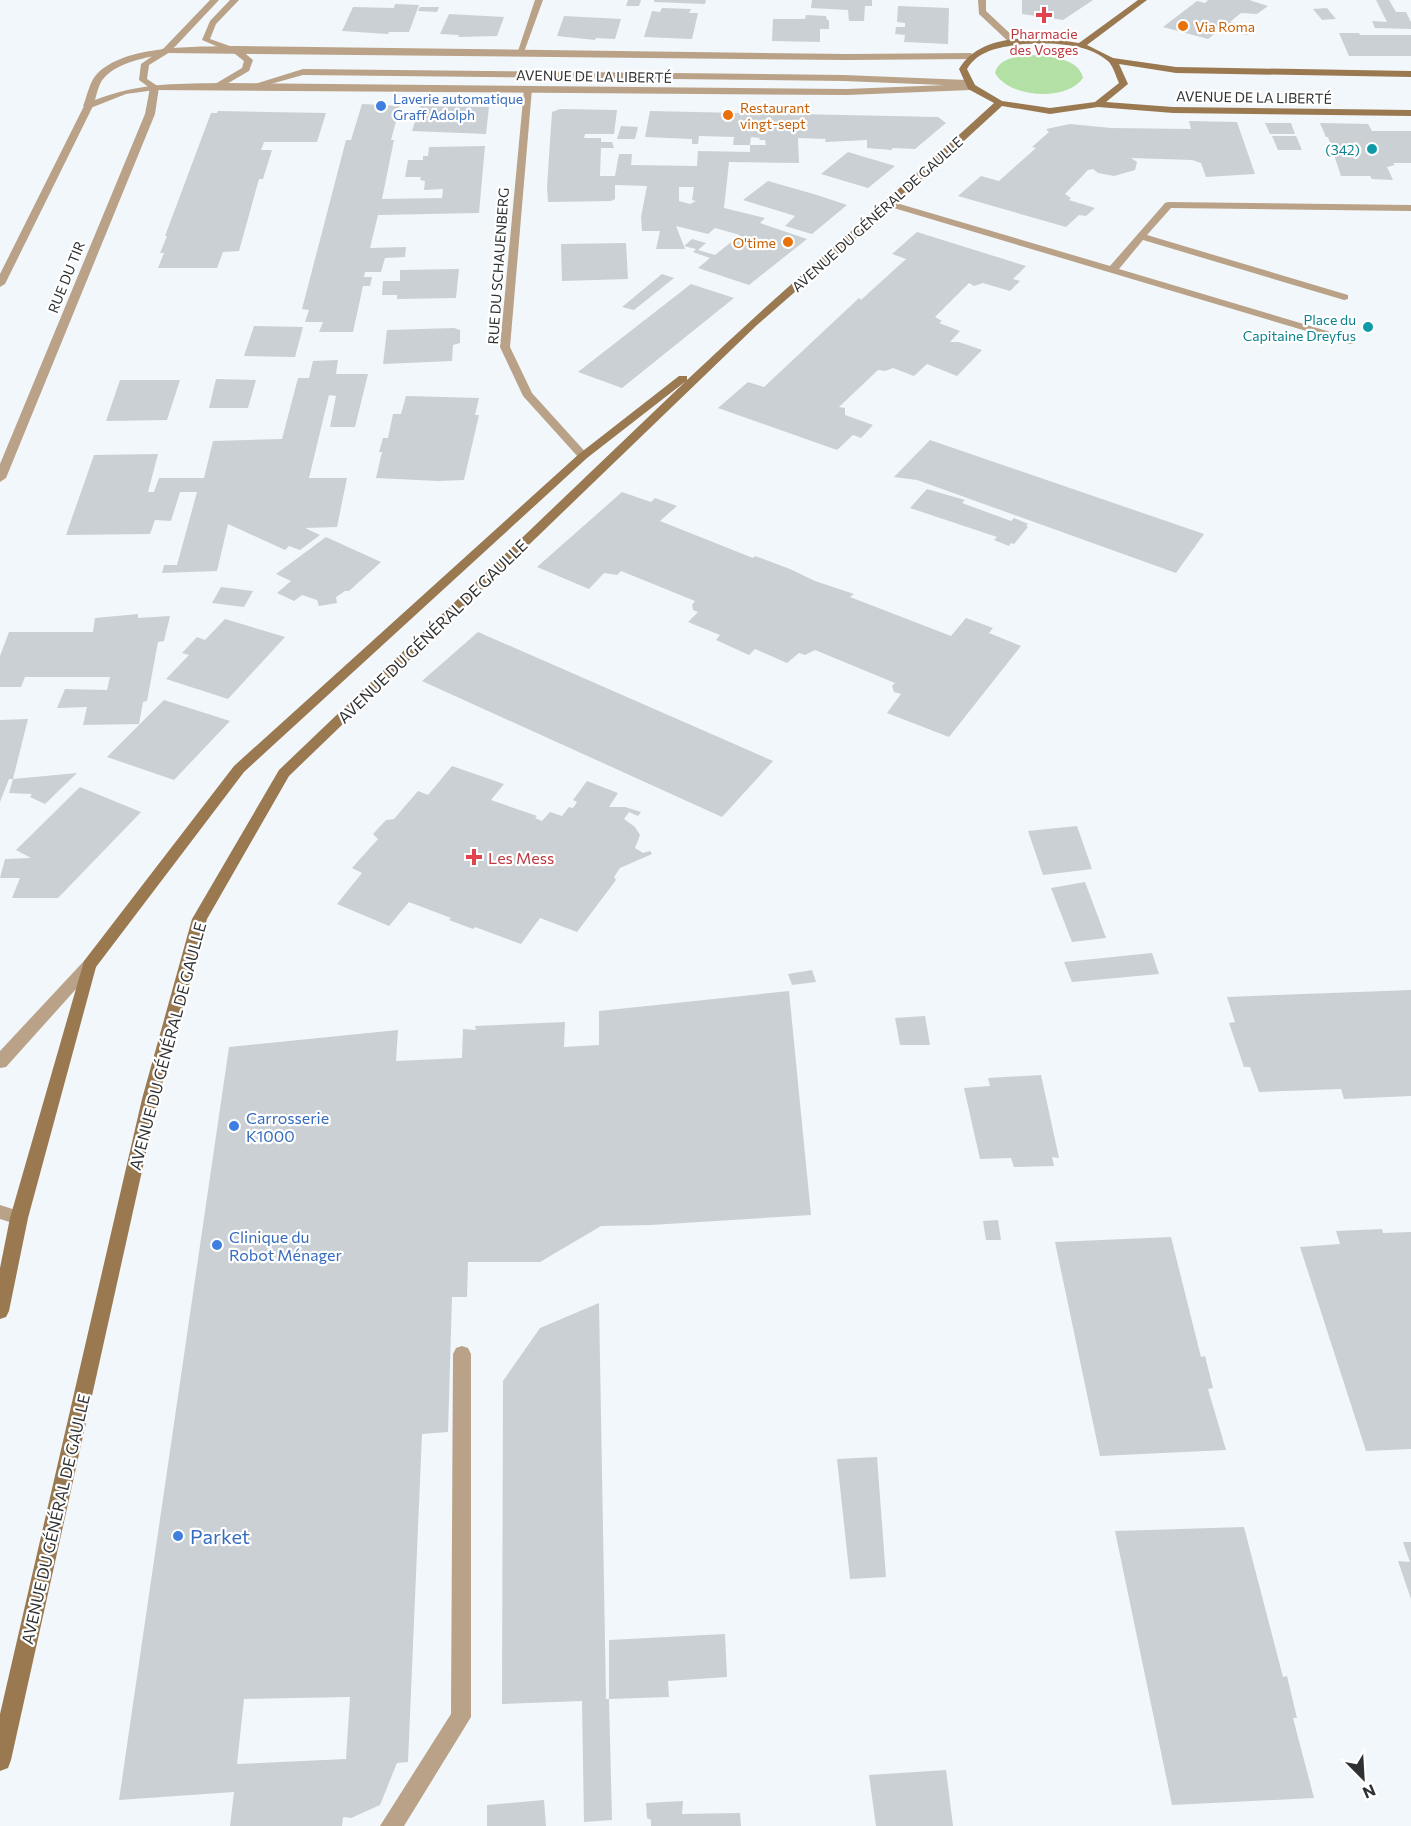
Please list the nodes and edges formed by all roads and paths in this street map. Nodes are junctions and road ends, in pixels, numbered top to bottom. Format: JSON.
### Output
{"nodes":[{"id":1,"x":215,"y":0,"type":"edge"},
{"id":2,"x":235,"y":0,"type":"edge"},
{"id":3,"x":539,"y":0,"type":"edge"},
{"id":4,"x":982,"y":0,"type":"edge"},
{"id":5,"x":1143,"y":0,"type":"edge"},
{"id":6,"x":1014,"y":42,"type":"junction"},
{"id":7,"x":1080,"y":46,"type":"junction"},
{"id":8,"x":236,"y":49,"type":"junction"},
{"id":9,"x":167,"y":50,"type":"junction"},
{"id":10,"x":520,"y":52,"type":"junction"},
{"id":11,"x":971,"y":57,"type":"junction"},
{"id":12,"x":1112,"y":60,"type":"junction"},
{"id":13,"x":1411,"y":74,"type":"edge"},
{"id":14,"x":256,"y":85,"type":"junction"},
{"id":15,"x":969,"y":85,"type":"junction"},
{"id":16,"x":218,"y":86,"type":"junction"},
{"id":17,"x":155,"y":87,"type":"junction"},
{"id":18,"x":528,"y":89,"type":"junction"},
{"id":19,"x":1000,"y":103,"type":"junction"},
{"id":20,"x":1098,"y":104,"type":"junction"},
{"id":21,"x":88,"y":106,"type":"junction"},
{"id":22,"x":1411,"y":113,"type":"edge"},
{"id":23,"x":890,"y":204,"type":"junction"},
{"id":24,"x":1411,"y":208,"type":"edge"},
{"id":25,"x":1140,"y":236,"type":"junction"},
{"id":26,"x":1112,"y":270,"type":"junction"},
{"id":27,"x":0,"y":284,"type":"edge"},
{"id":28,"x":1344,"y":297,"type":"dead end"},
{"id":29,"x":753,"y":323,"type":"junction"},
{"id":30,"x":1350,"y":342,"type":"dead end"},
{"id":31,"x":583,"y":456,"type":"junction"},
{"id":32,"x":0,"y":477,"type":"edge"},
{"id":33,"x":89,"y":965,"type":"junction"},
{"id":34,"x":0,"y":1062,"type":"edge"},
{"id":35,"x":0,"y":1212,"type":"edge"},
{"id":36,"x":19,"y":1218,"type":"junction"},
{"id":37,"x":0,"y":1311,"type":"edge"},
{"id":38,"x":462,"y":1354,"type":"dead end"},
{"id":39,"x":0,"y":1760,"type":"edge"},
{"id":40,"x":391,"y":1826,"type":"edge"}],
"edges":[{"from":1,"to":9,"type":"street"},
{"from":2,"to":8,"type":"street"},
{"from":3,"to":10,"type":"street"},
{"from":4,"to":6,"type":"street"},
{"from":5,"to":7,"type":"main road"},
{"from":6,"to":7,"type":"main road","name":"AVENUE DE LA LIBERTÉ"},
{"from":6,"to":11,"type":"main road","name":"AVENUE DE LA LIBERTÉ"},
{"from":7,"to":12,"type":"main road","name":"AVENUE DE LA LIBERTÉ"},
{"from":8,"to":9,"type":"street","name":"AVENUE DE LA LIBERTÉ"},
{"from":8,"to":10,"type":"street","name":"AVENUE DE LA LIBERTÉ"},
{"from":8,"to":16,"type":"street"},
{"from":9,"to":17,"type":"street"},
{"from":9,"to":21,"type":"street"},
{"from":10,"to":11,"type":"street","name":"AVENUE DE LA LIBERTÉ"},
{"from":11,"to":15,"type":"main road"},
{"from":12,"to":13,"type":"main road","name":"AVENUE DE LA LIBERTÉ"},
{"from":12,"to":20,"type":"main road"},
{"from":14,"to":15,"type":"street"},
{"from":14,"to":16,"type":"street","name":"AVENUE DE LA LIBERTÉ"},
{"from":14,"to":18,"type":"street","name":"AVENUE DE LA LIBERTÉ"},
{"from":15,"to":18,"type":"street","name":"AVENUE DE LA LIBERTÉ"},
{"from":15,"to":19,"type":"main road","name":"AVENUE DE LA LIBERTÉ"},
{"from":16,"to":17,"type":"street","name":"AVENUE DE LA LIBERTÉ"},
{"from":17,"to":21,"type":"street","name":"AVENUE DE LA LIBERTÉ"},
{"from":17,"to":32,"type":"street","name":"RUE DU TIR"},
{"from":18,"to":31,"type":"street","name":"RUE DU SCHAUENBERG"},
{"from":19,"to":20,"type":"main road","name":"AVENUE DE LA LIBERTÉ"},
{"from":19,"to":23,"type":"main road","name":"AVENUE DU GÉNÉRAL DE GAULLE"},
{"from":20,"to":22,"type":"main road","name":"AVENUE DE LA LIBERTÉ"},
{"from":21,"to":27,"type":"street"},
{"from":23,"to":26,"type":"street"},
{"from":23,"to":29,"type":"main road","name":"AVENUE DU GÉNÉRAL DE GAULLE"},
{"from":24,"to":25,"type":"street"},
{"from":25,"to":26,"type":"street"},
{"from":25,"to":28,"type":"street"},
{"from":26,"to":30,"type":"street"},
{"from":29,"to":31,"type":"main road","name":"AVENUE DU GÉNÉRAL DE GAULLE"},
{"from":29,"to":39,"type":"main road","name":"AVENUE DU GÉNÉRAL DE GAULLE"},
{"from":31,"to":33,"type":"main road","name":"AVENUE DU GÉNÉRAL DE GAULLE"},
{"from":33,"to":34,"type":"street"},
{"from":33,"to":36,"type":"main road","name":"AVENUE DU GÉNÉRAL DE GAULLE"},
{"from":35,"to":36,"type":"street"},
{"from":36,"to":37,"type":"main road","name":"AVENUE DU GÉNÉRAL DE GAULLE"},
{"from":38,"to":40,"type":"street"}]}
